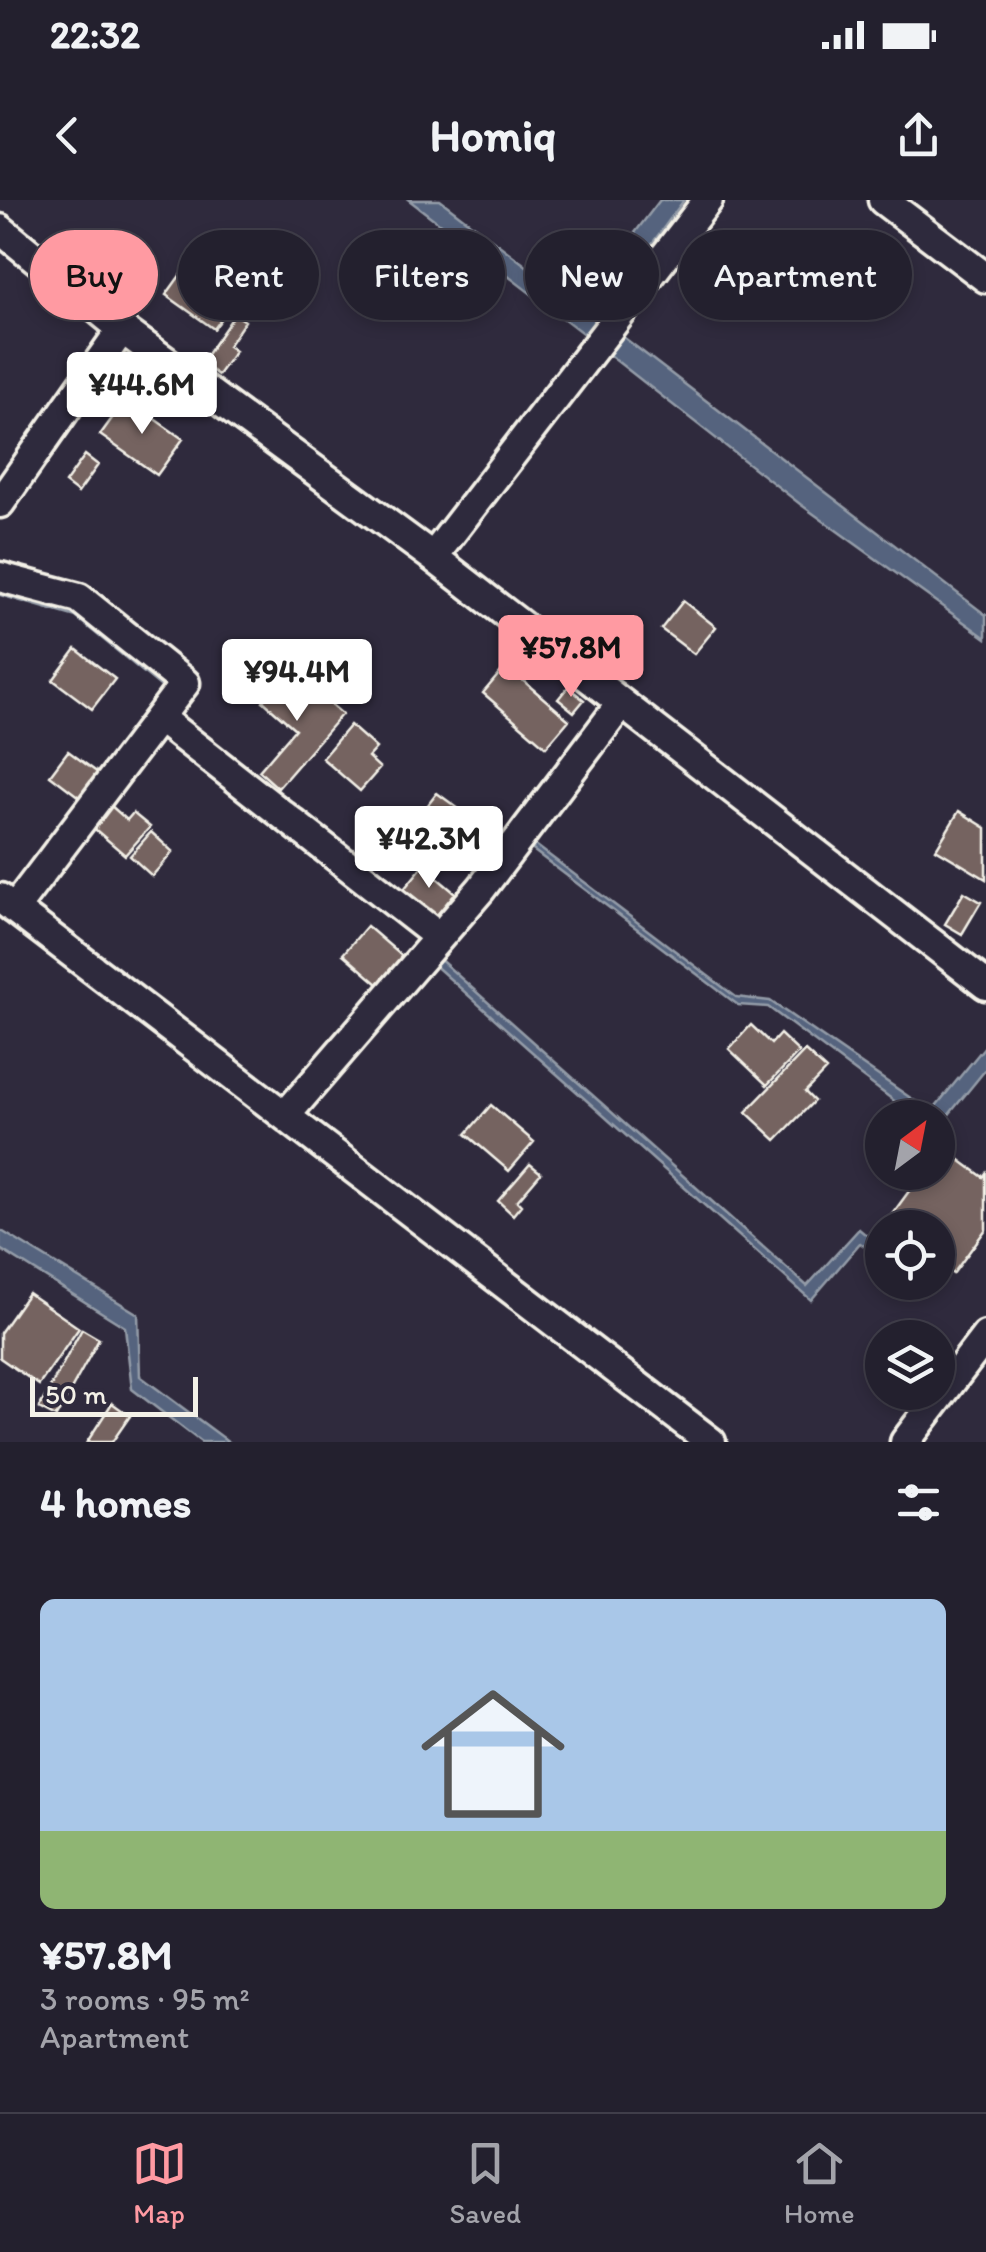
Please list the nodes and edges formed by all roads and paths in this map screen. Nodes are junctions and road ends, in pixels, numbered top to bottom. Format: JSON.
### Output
{"nodes":[{"id":1,"x":708,"y":200,"type":"edge"},
{"id":2,"x":883,"y":200,"type":"edge"},
{"id":3,"x":0,"y":229,"type":"edge"},
{"id":4,"x":986,"y":278,"type":"edge"},
{"id":5,"x":122,"y":329,"type":"junction"},
{"id":6,"x":0,"y":503,"type":"edge"},
{"id":7,"x":433,"y":557,"type":"junction"},
{"id":8,"x":0,"y":577,"type":"edge"},
{"id":9,"x":622,"y":704,"type":"junction"},
{"id":10,"x":159,"y":718,"type":"junction"},
{"id":11,"x":7,"y":903,"type":"edge"},
{"id":12,"x":439,"y":937,"type":"junction"},
{"id":13,"x":986,"y":985,"type":"edge"},
{"id":14,"x":285,"y":1116,"type":"junction"},
{"id":15,"x":986,"y":1336,"type":"edge"},
{"id":16,"x":711,"y":1442,"type":"edge"},
{"id":17,"x":905,"y":1442,"type":"edge"}],
"edges":[{"from":1,"to":7,"type":"street"},
{"from":2,"to":4,"type":"street"},
{"from":3,"to":5,"type":"street"},
{"from":5,"to":6,"type":"street"},
{"from":5,"to":7,"type":"street"},
{"from":7,"to":9,"type":"street"},
{"from":8,"to":10,"type":"street"},
{"from":9,"to":12,"type":"street"},
{"from":9,"to":13,"type":"street"},
{"from":10,"to":11,"type":"street"},
{"from":10,"to":12,"type":"street"},
{"from":11,"to":14,"type":"street"},
{"from":12,"to":14,"type":"street"},
{"from":14,"to":16,"type":"street"},
{"from":15,"to":17,"type":"street"}]}
